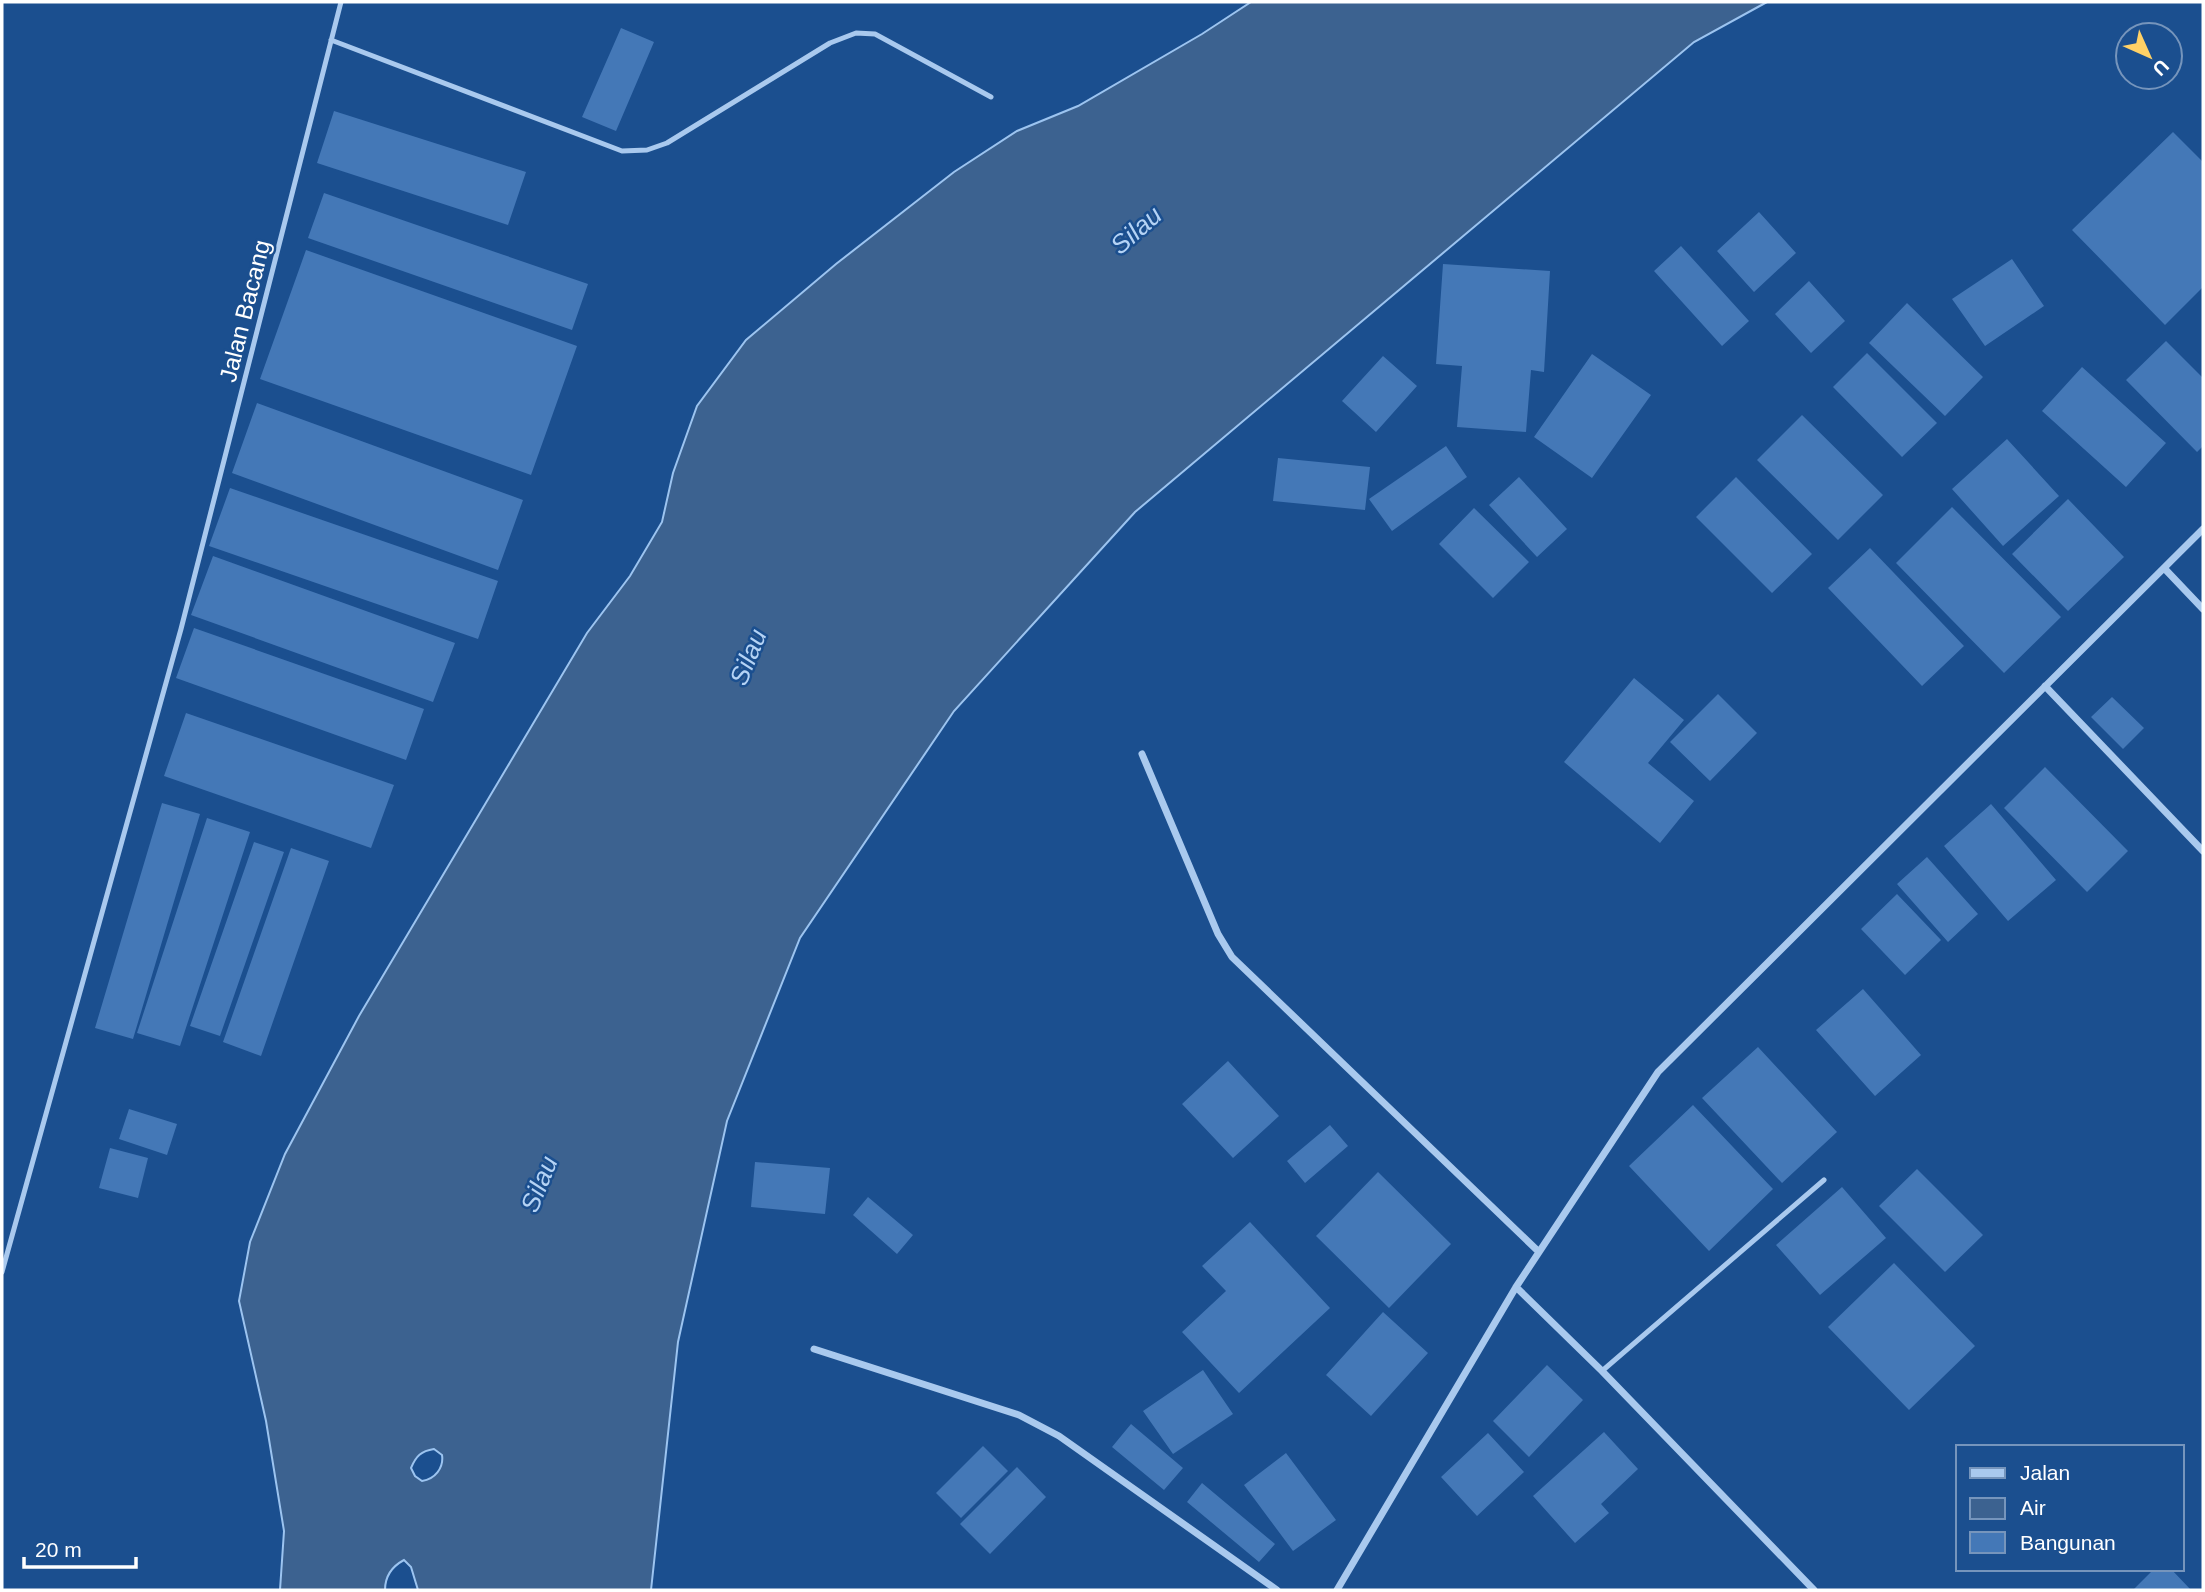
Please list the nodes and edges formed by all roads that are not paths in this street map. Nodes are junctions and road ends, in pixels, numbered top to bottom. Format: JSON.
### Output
{"nodes":[{"id":1,"x":341,"y":2,"type":"edge"},
{"id":2,"x":331,"y":40,"type":"junction"},
{"id":3,"x":991,"y":97,"type":"dead end"},
{"id":4,"x":2203,"y":529,"type":"edge"},
{"id":5,"x":2164,"y":568,"type":"junction"},
{"id":6,"x":2203,"y":609,"type":"edge"},
{"id":7,"x":2045,"y":686,"type":"junction"},
{"id":8,"x":1142,"y":754,"type":"dead end"},
{"id":9,"x":2203,"y":851,"type":"edge"},
{"id":10,"x":1824,"y":1180,"type":"dead end"},
{"id":11,"x":1539,"y":1252,"type":"junction"},
{"id":12,"x":2,"y":1272,"type":"edge"},
{"id":13,"x":1516,"y":1287,"type":"junction"},
{"id":14,"x":814,"y":1349,"type":"dead end"},
{"id":15,"x":1602,"y":1371,"type":"junction"},
{"id":16,"x":1277,"y":1590,"type":"edge"},
{"id":17,"x":1337,"y":1590,"type":"edge"},
{"id":18,"x":1814,"y":1590,"type":"edge"}],
"edges":[{"from":1,"to":2,"type":"lane","name":"Jalan Bacang"},
{"from":2,"to":3,"type":"lane"},
{"from":2,"to":12,"type":"lane","name":"Jalan Bacang"},
{"from":4,"to":5,"type":"street"},
{"from":5,"to":6,"type":"street"},
{"from":5,"to":7,"type":"street"},
{"from":7,"to":9,"type":"street"},
{"from":7,"to":11,"type":"street"},
{"from":8,"to":11,"type":"street"},
{"from":10,"to":15,"type":"lane"},
{"from":11,"to":13,"type":"street"},
{"from":13,"to":15,"type":"street"},
{"from":13,"to":17,"type":"street"},
{"from":14,"to":16,"type":"street"},
{"from":15,"to":18,"type":"street"}]}
